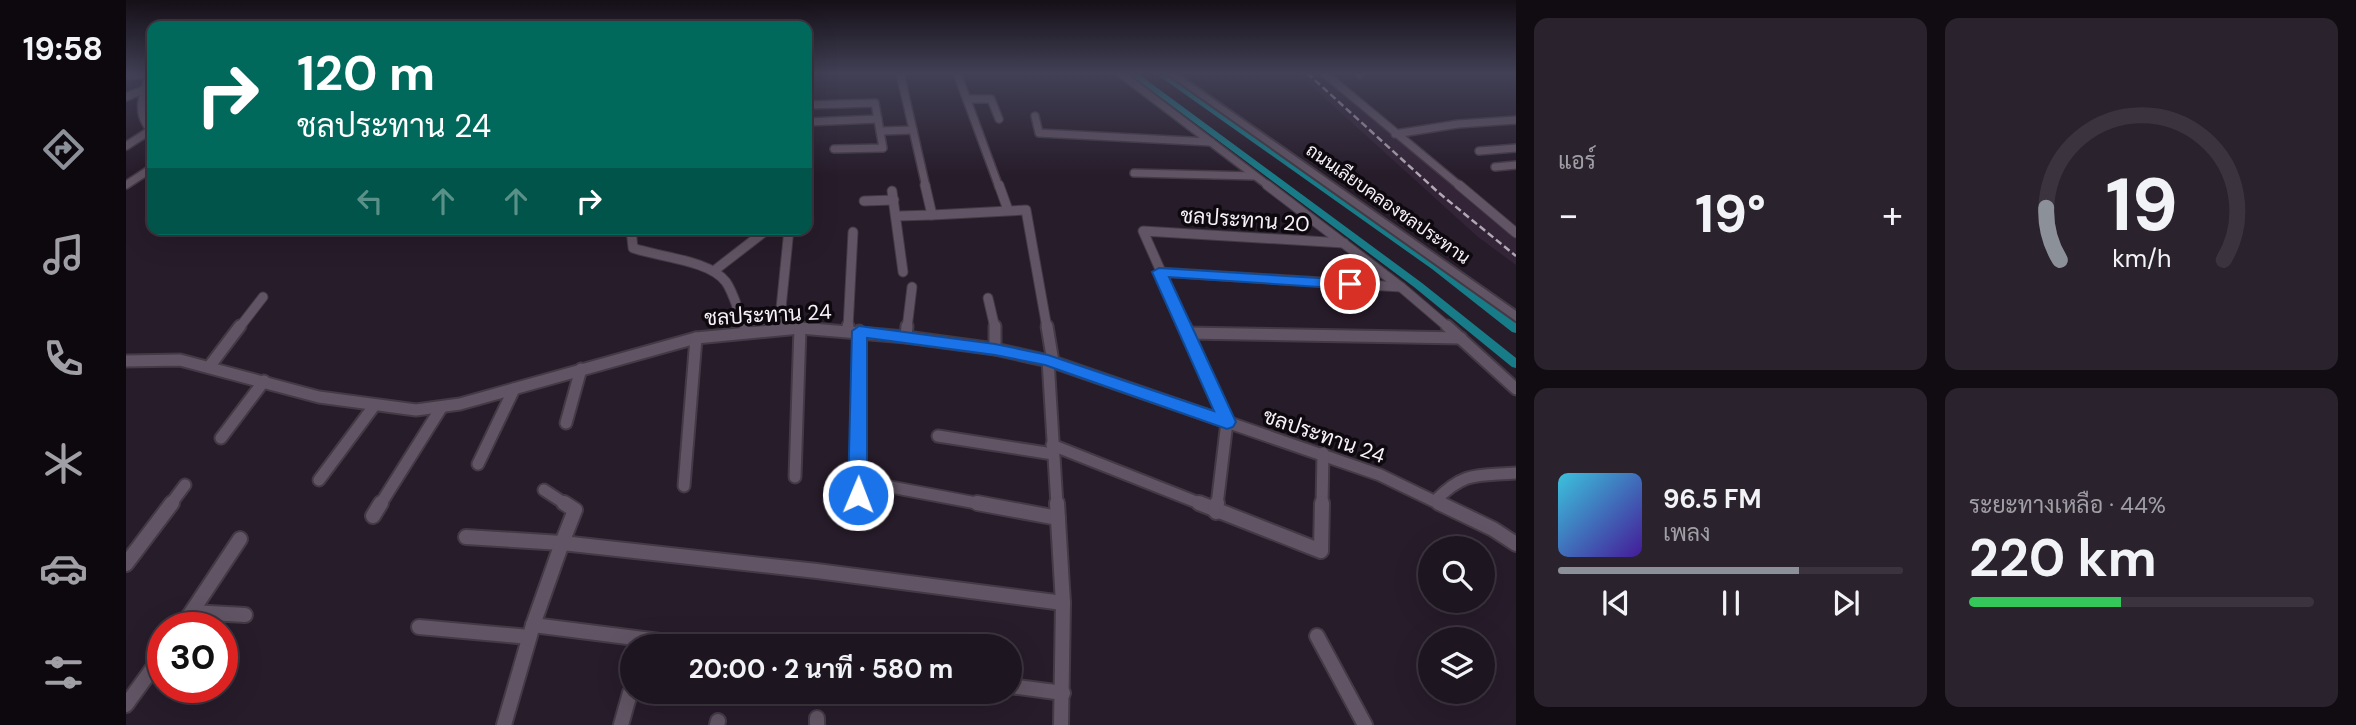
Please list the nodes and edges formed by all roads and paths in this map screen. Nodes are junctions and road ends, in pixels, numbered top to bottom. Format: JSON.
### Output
{"nodes":[{"id":1,"x":141,"y":107,"type":"edge"},
{"id":2,"x":876,"y":107,"type":"edge"},
{"id":3,"x":908,"y":107,"type":"edge"},
{"id":4,"x":970,"y":107,"type":"edge"},
{"id":5,"x":994,"y":107,"type":"edge"},
{"id":6,"x":1165,"y":107,"type":"edge"},
{"id":7,"x":1218,"y":107,"type":"edge"},
{"id":8,"x":1229,"y":107,"type":"edge"},
{"id":9,"x":1363,"y":107,"type":"edge"},
{"id":10,"x":1035,"y":116,"type":"dead end"},
{"id":11,"x":878,"y":119,"type":"junction"},
{"id":12,"x":999,"y":120,"type":"dead end"},
{"id":13,"x":1516,"y":120,"type":"edge"},
{"id":14,"x":812,"y":122,"type":"edge"},
{"id":15,"x":147,"y":128,"type":"edge"},
{"id":16,"x":913,"y":130,"type":"junction"},
{"id":17,"x":880,"y":131,"type":"junction"},
{"id":18,"x":147,"y":133,"type":"edge"},
{"id":19,"x":1395,"y":134,"type":"junction"},
{"id":20,"x":1211,"y":142,"type":"junction"},
{"id":21,"x":126,"y":146,"type":"edge"},
{"id":22,"x":1516,"y":148,"type":"edge"},
{"id":23,"x":834,"y":149,"type":"dead end"},
{"id":24,"x":1479,"y":151,"type":"dead end"},
{"id":25,"x":1516,"y":165,"type":"edge"},
{"id":26,"x":1495,"y":167,"type":"dead end"},
{"id":27,"x":147,"y":171,"type":"edge"},
{"id":28,"x":1134,"y":173,"type":"dead end"},
{"id":29,"x":1255,"y":176,"type":"junction"},
{"id":30,"x":126,"y":185,"type":"edge"},
{"id":31,"x":864,"y":201,"type":"dead end"},
{"id":32,"x":1008,"y":210,"type":"junction"},
{"id":33,"x":933,"y":215,"type":"junction"},
{"id":34,"x":898,"y":216,"type":"junction"},
{"id":35,"x":1512,"y":226,"type":"edge"},
{"id":36,"x":853,"y":232,"type":"dead end"},
{"id":37,"x":1516,"y":233,"type":"edge"},
{"id":38,"x":632,"y":235,"type":"edge"},
{"id":39,"x":760,"y":235,"type":"edge"},
{"id":40,"x":788,"y":235,"type":"edge"},
{"id":41,"x":1344,"y":243,"type":"junction"},
{"id":42,"x":715,"y":270,"type":"junction"},
{"id":43,"x":903,"y":272,"type":"dead end"},
{"id":44,"x":1159,"y":272,"type":"junction"},
{"id":45,"x":912,"y":287,"type":"dead end"},
{"id":46,"x":1401,"y":287,"type":"junction"},
{"id":47,"x":263,"y":297,"type":"dead end"},
{"id":48,"x":988,"y":298,"type":"dead end"},
{"id":49,"x":1516,"y":306,"type":"edge"},
{"id":50,"x":1516,"y":317,"type":"edge"},
{"id":51,"x":800,"y":328,"type":"junction"},
{"id":52,"x":779,"y":329,"type":"junction"},
{"id":53,"x":747,"y":331,"type":"junction"},
{"id":54,"x":854,"y":331,"type":"junction"},
{"id":55,"x":1187,"y":333,"type":"junction"},
{"id":56,"x":906,"y":337,"type":"junction"},
{"id":57,"x":696,"y":338,"type":"junction"},
{"id":58,"x":1461,"y":338,"type":"junction"},
{"id":59,"x":995,"y":349,"type":"junction"},
{"id":60,"x":126,"y":361,"type":"edge"},
{"id":61,"x":1050,"y":361,"type":"junction"},
{"id":62,"x":209,"y":367,"type":"junction"},
{"id":63,"x":581,"y":369,"type":"junction"},
{"id":64,"x":264,"y":381,"type":"junction"},
{"id":65,"x":514,"y":389,"type":"junction"},
{"id":66,"x":1516,"y":389,"type":"edge"},
{"id":67,"x":374,"y":406,"type":"junction"},
{"id":68,"x":442,"y":408,"type":"junction"},
{"id":69,"x":1227,"y":422,"type":"junction"},
{"id":70,"x":566,"y":423,"type":"dead end"},
{"id":71,"x":938,"y":436,"type":"dead end"},
{"id":72,"x":221,"y":438,"type":"dead end"},
{"id":73,"x":1052,"y":450,"type":"junction"},
{"id":74,"x":1323,"y":453,"type":"junction"},
{"id":75,"x":478,"y":464,"type":"dead end"},
{"id":76,"x":1516,"y":473,"type":"edge"},
{"id":77,"x":795,"y":477,"type":"dead end"},
{"id":78,"x":319,"y":480,"type":"dead end"},
{"id":79,"x":185,"y":485,"type":"dead end"},
{"id":80,"x":880,"y":485,"type":"dead end"},
{"id":81,"x":684,"y":486,"type":"dead end"},
{"id":82,"x":544,"y":490,"type":"dead end"},
{"id":83,"x":858,"y":495,"type":"dead end"},
{"id":84,"x":1436,"y":500,"type":"junction"},
{"id":85,"x":1216,"y":512,"type":"junction"},
{"id":86,"x":373,"y":516,"type":"dead end"},
{"id":87,"x":1058,"y":518,"type":"junction"},
{"id":88,"x":466,"y":537,"type":"dead end"},
{"id":89,"x":240,"y":539,"type":"dead end"},
{"id":90,"x":562,"y":543,"type":"junction"},
{"id":91,"x":1516,"y":544,"type":"edge"},
{"id":92,"x":126,"y":564,"type":"edge"},
{"id":93,"x":1063,"y":603,"type":"junction"},
{"id":94,"x":192,"y":612,"type":"edge"},
{"id":95,"x":238,"y":615,"type":"edge"},
{"id":96,"x":245,"y":615,"type":"dead end"},
{"id":97,"x":419,"y":626,"type":"dead end"},
{"id":98,"x":531,"y":631,"type":"junction"},
{"id":99,"x":1317,"y":636,"type":"dead end"},
{"id":100,"x":620,"y":639,"type":"edge"},
{"id":101,"x":147,"y":675,"type":"edge"},
{"id":102,"x":1022,"y":688,"type":"edge"},
{"id":103,"x":1063,"y":693,"type":"junction"},
{"id":104,"x":628,"y":704,"type":"edge"},
{"id":105,"x":126,"y":705,"type":"edge"},
{"id":106,"x":504,"y":725,"type":"edge"},
{"id":107,"x":621,"y":725,"type":"edge"},
{"id":108,"x":1060,"y":725,"type":"edge"},
{"id":109,"x":1365,"y":725,"type":"edge"}],
"edges":[{"from":1,"to":15,"type":"street"},
{"from":2,"to":11,"type":"street"},
{"from":3,"to":16,"type":"street"},
{"from":4,"to":32,"type":"street"},
{"from":5,"to":12,"type":"street"},
{"from":6,"to":20,"type":"street"},
{"from":7,"to":50,"type":"street","name":"ถนนเลียบคลองชลประทาน"},
{"from":8,"to":49,"type":"street","name":"ถนนเลียบคลองชลประทาน"},
{"from":9,"to":19,"type":"street"},
{"from":10,"to":20,"type":"street"},
{"from":11,"to":14,"type":"street"},
{"from":11,"to":17,"type":"street"},
{"from":13,"to":19,"type":"street"},
{"from":16,"to":17,"type":"street"},
{"from":16,"to":33,"type":"street"},
{"from":17,"to":23,"type":"street"},
{"from":18,"to":21,"type":"street"},
{"from":19,"to":35,"type":"street"},
{"from":20,"to":29,"type":"street"},
{"from":22,"to":24,"type":"street"},
{"from":25,"to":26,"type":"street"},
{"from":27,"to":30,"type":"street"},
{"from":28,"to":29,"type":"street"},
{"from":29,"to":41,"type":"street"},
{"from":31,"to":34,"type":"street"},
{"from":32,"to":33,"type":"street"},
{"from":32,"to":61,"type":"street"},
{"from":33,"to":34,"type":"street"},
{"from":34,"to":43,"type":"street"},
{"from":35,"to":37,"type":"street"},
{"from":36,"to":54,"type":"street"},
{"from":38,"to":42,"type":"street"},
{"from":39,"to":42,"type":"street"},
{"from":40,"to":52,"type":"street"},
{"from":41,"to":44,"type":"street","name":"ชลประทาน 20"},
{"from":41,"to":46,"type":"street"},
{"from":42,"to":53,"type":"street"},
{"from":44,"to":46,"type":"street"},
{"from":44,"to":55,"type":"street"},
{"from":45,"to":56,"type":"street"},
{"from":46,"to":58,"type":"street"},
{"from":47,"to":62,"type":"street"},
{"from":48,"to":59,"type":"street"},
{"from":51,"to":52,"type":"street","name":"ชลประทาน 24"},
{"from":51,"to":54,"type":"street","name":"ชลประทาน 24"},
{"from":51,"to":77,"type":"street"},
{"from":52,"to":53,"type":"street","name":"ชลประทาน 24"},
{"from":53,"to":57,"type":"street","name":"ชลประทาน 24"},
{"from":54,"to":56,"type":"street","name":"ชลประทาน 24"},
{"from":54,"to":83,"type":"street"},
{"from":55,"to":58,"type":"street"},
{"from":55,"to":69,"type":"street"},
{"from":56,"to":59,"type":"street","name":"ชลประทาน 24"},
{"from":57,"to":63,"type":"street","name":"ชลประทาน 24"},
{"from":57,"to":81,"type":"street"},
{"from":58,"to":66,"type":"street"},
{"from":59,"to":61,"type":"street","name":"ชลประทาน 24"},
{"from":60,"to":62,"type":"street","name":"ชลประทาน 24"},
{"from":61,"to":69,"type":"street","name":"ชลประทาน 24"},
{"from":61,"to":73,"type":"street"},
{"from":62,"to":64,"type":"street","name":"ชลประทาน 24"},
{"from":63,"to":65,"type":"street","name":"ชลประทาน 24"},
{"from":63,"to":70,"type":"street"},
{"from":64,"to":67,"type":"street","name":"ชลประทาน 24"},
{"from":64,"to":72,"type":"street"},
{"from":65,"to":68,"type":"street","name":"ชลประทาน 24"},
{"from":65,"to":75,"type":"street"},
{"from":67,"to":68,"type":"street","name":"ชลประทาน 24"},
{"from":67,"to":78,"type":"street"},
{"from":68,"to":86,"type":"street"},
{"from":69,"to":74,"type":"street","name":"ชลประทาน 24"},
{"from":69,"to":85,"type":"street"},
{"from":71,"to":73,"type":"street"},
{"from":73,"to":85,"type":"street"},
{"from":73,"to":87,"type":"street"},
{"from":74,"to":84,"type":"street","name":"ชลประทาน 24"},
{"from":74,"to":85,"type":"street"},
{"from":76,"to":84,"type":"street"},
{"from":79,"to":92,"type":"street"},
{"from":80,"to":87,"type":"street"},
{"from":82,"to":90,"type":"street"},
{"from":84,"to":91,"type":"street","name":"ชลประทาน 24"},
{"from":87,"to":93,"type":"street"},
{"from":88,"to":90,"type":"street"},
{"from":89,"to":94,"type":"street"},
{"from":90,"to":93,"type":"street"},
{"from":90,"to":98,"type":"street"},
{"from":93,"to":103,"type":"street"},
{"from":95,"to":96,"type":"street"},
{"from":97,"to":98,"type":"street"},
{"from":98,"to":100,"type":"street"},
{"from":98,"to":106,"type":"street"},
{"from":99,"to":109,"type":"street"},
{"from":101,"to":105,"type":"street"},
{"from":102,"to":103,"type":"street"},
{"from":103,"to":108,"type":"street"},
{"from":104,"to":107,"type":"street"}]}
